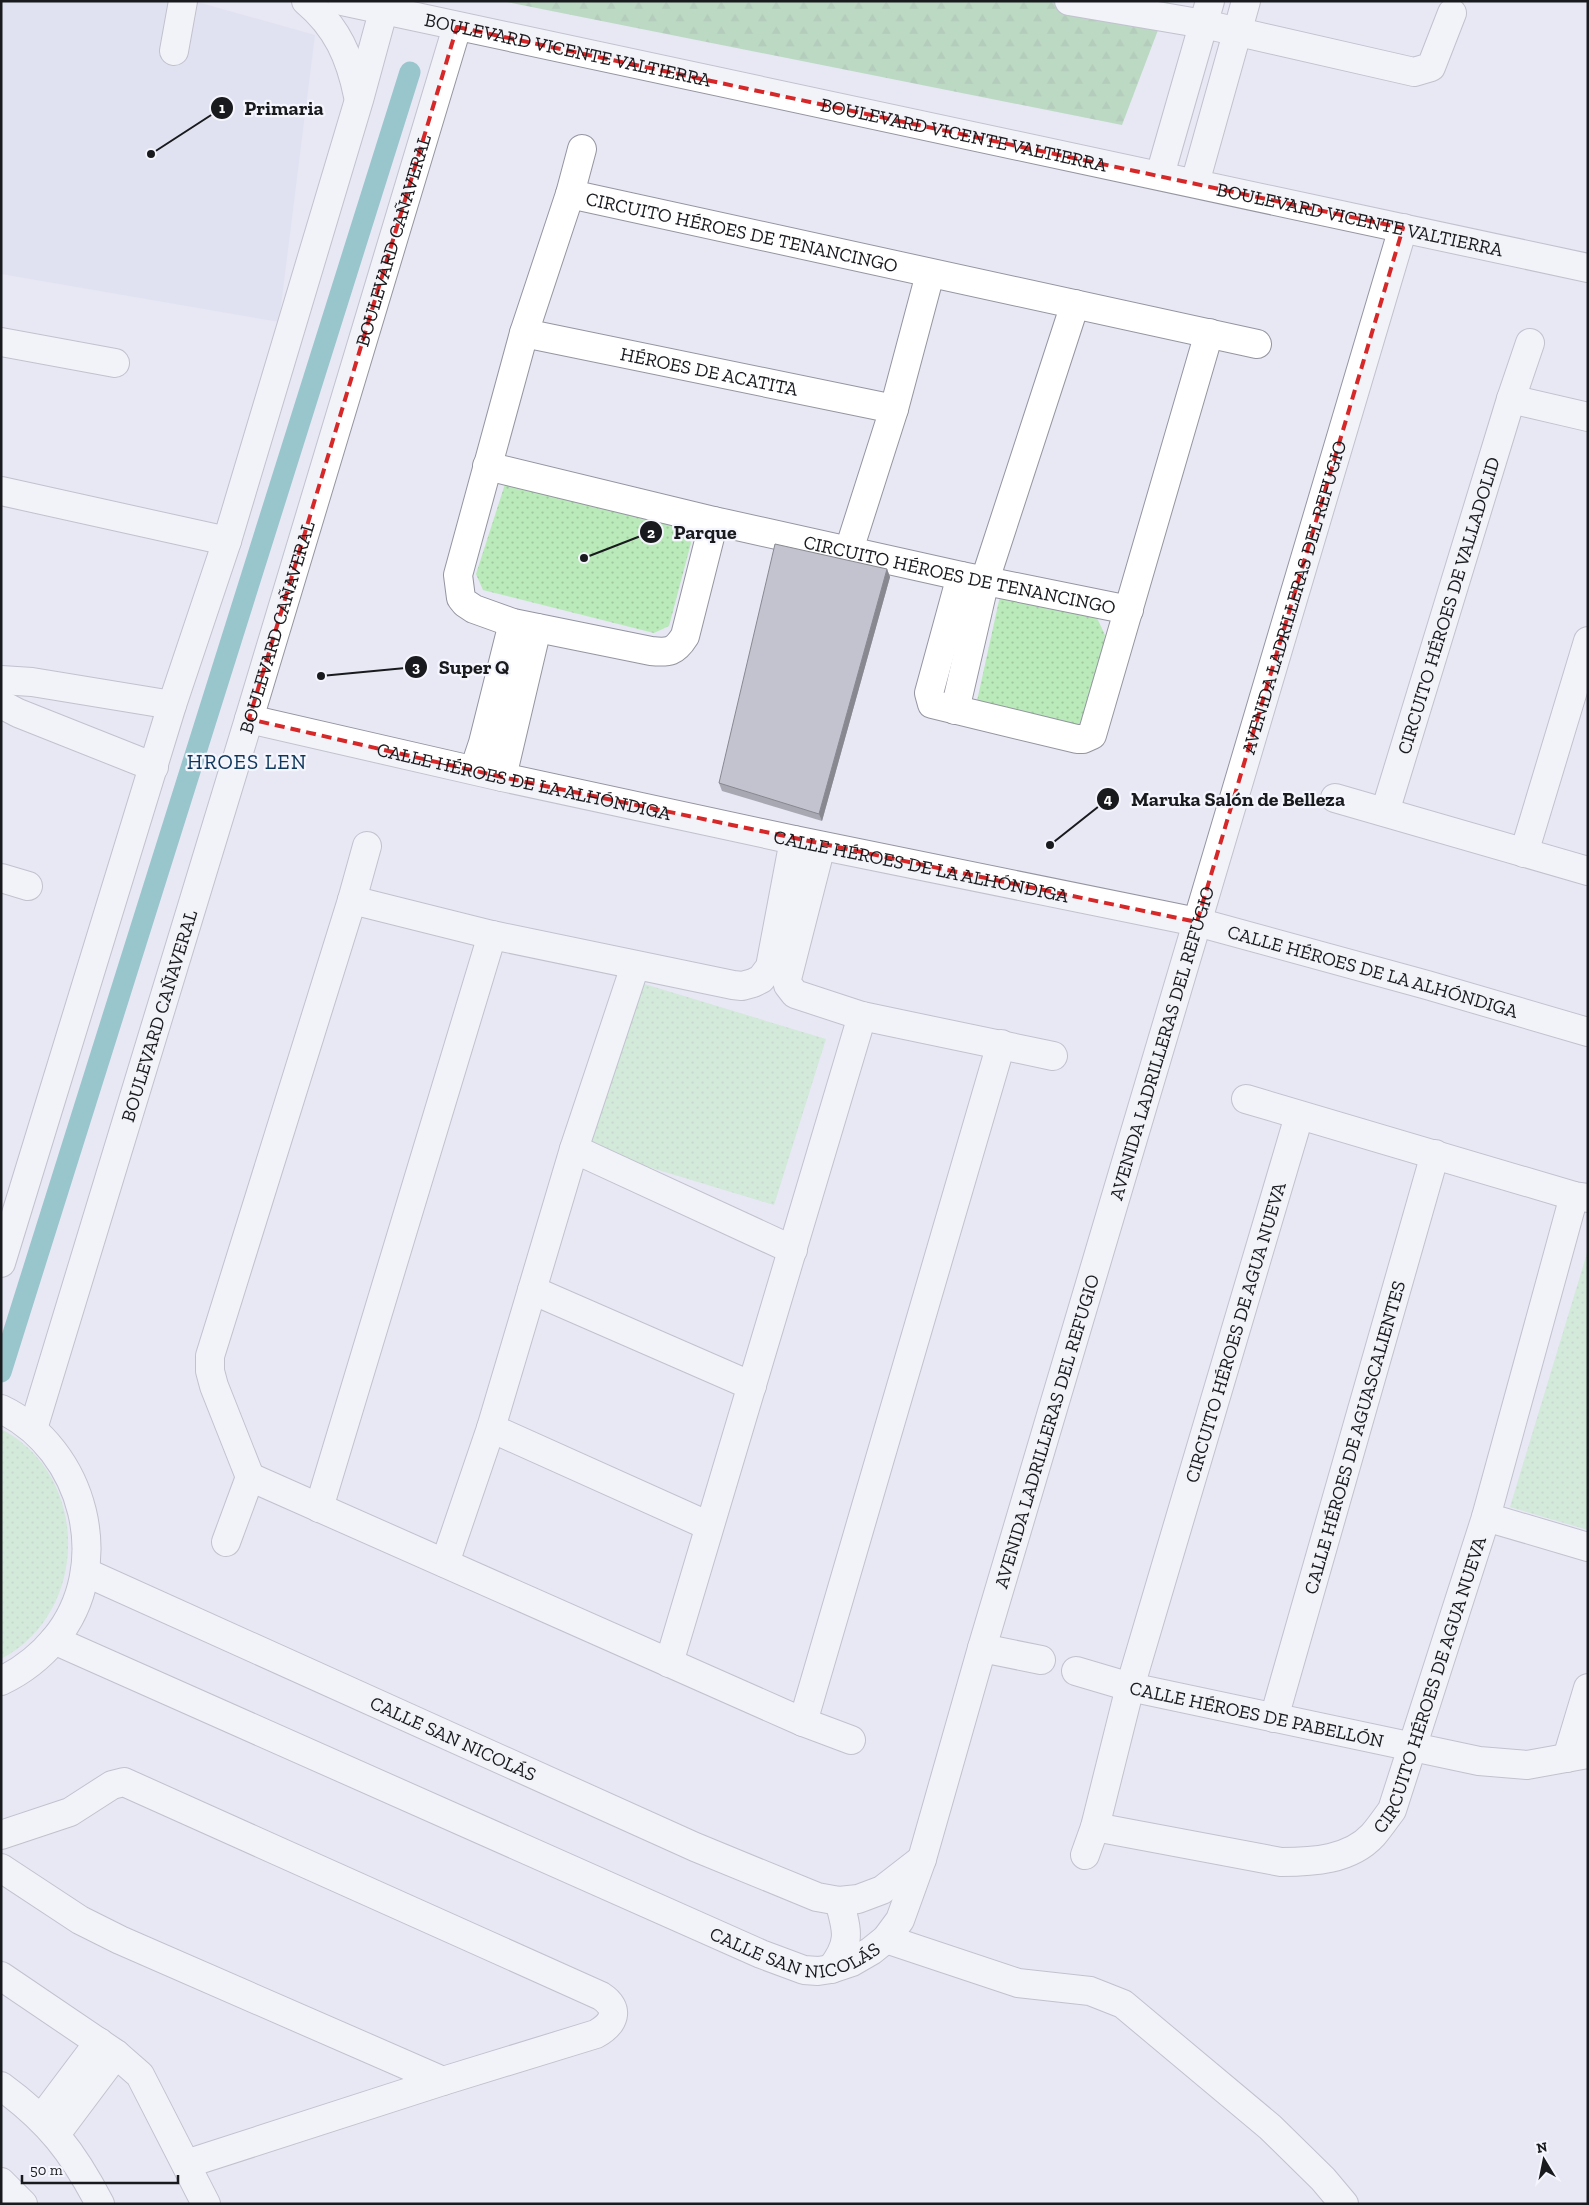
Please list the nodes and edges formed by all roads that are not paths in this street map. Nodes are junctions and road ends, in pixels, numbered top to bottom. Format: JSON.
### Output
{"nodes":[{"id":1,"x":184,"y":1,"type":"edge"},
{"id":2,"x":306,"y":1,"type":"edge"},
{"id":3,"x":342,"y":1,"type":"edge"},
{"id":4,"x":1069,"y":1,"type":"edge"},
{"id":5,"x":1246,"y":1,"type":"edge"},
{"id":6,"x":384,"y":6,"type":"edge"},
{"id":7,"x":1207,"y":13,"type":"edge"},
{"id":8,"x":1452,"y":13,"type":"dead end"},
{"id":9,"x":457,"y":27,"type":"junction"},
{"id":10,"x":1237,"y":33,"type":"junction"},
{"id":11,"x":174,"y":51,"type":"dead end"},
{"id":12,"x":359,"y":100,"type":"junction"},
{"id":13,"x":582,"y":149,"type":"dead end"},
{"id":14,"x":1160,"y":175,"type":"junction"},
{"id":15,"x":1195,"y":183,"type":"junction"},
{"id":16,"x":570,"y":194,"type":"junction"},
{"id":17,"x":1403,"y":228,"type":"junction"},
{"id":18,"x":1588,"y":268,"type":"edge"},
{"id":19,"x":930,"y":274,"type":"junction"},
{"id":20,"x":1075,"y":304,"type":"junction"},
{"id":21,"x":524,"y":333,"type":"junction"},
{"id":22,"x":1208,"y":333,"type":"junction"},
{"id":23,"x":1,"y":342,"type":"edge"},
{"id":24,"x":1530,"y":343,"type":"dead end"},
{"id":25,"x":1257,"y":344,"type":"dead end"},
{"id":26,"x":115,"y":364,"type":"dead end"},
{"id":27,"x":1511,"y":399,"type":"junction"},
{"id":28,"x":894,"y":410,"type":"junction"},
{"id":29,"x":1588,"y":417,"type":"edge"},
{"id":30,"x":487,"y":466,"type":"junction"},
{"id":31,"x":1,"y":492,"type":"edge"},
{"id":32,"x":714,"y":521,"type":"junction"},
{"id":33,"x":227,"y":541,"type":"junction"},
{"id":34,"x":849,"y":550,"type":"junction"},
{"id":35,"x":973,"y":578,"type":"junction"},
{"id":36,"x":1129,"y":610,"type":"junction"},
{"id":37,"x":525,"y":625,"type":"junction"},
{"id":38,"x":1588,"y":641,"type":"edge"},
{"id":39,"x":1,"y":680,"type":"edge"},
{"id":40,"x":1,"y":704,"type":"edge"},
{"id":41,"x":172,"y":705,"type":"junction"},
{"id":42,"x":249,"y":719,"type":"junction"},
{"id":43,"x":154,"y":767,"type":"junction"},
{"id":44,"x":474,"y":770,"type":"junction"},
{"id":45,"x":502,"y":777,"type":"junction"},
{"id":46,"x":1335,"y":798,"type":"dead end"},
{"id":47,"x":1384,"y":812,"type":"junction"},
{"id":48,"x":794,"y":840,"type":"junction"},
{"id":49,"x":367,"y":846,"type":"dead end"},
{"id":50,"x":821,"y":846,"type":"junction"},
{"id":51,"x":1524,"y":853,"type":"junction"},
{"id":52,"x":1588,"y":871,"type":"edge"},
{"id":53,"x":1,"y":878,"type":"edge"},
{"id":54,"x":28,"y":886,"type":"dead end"},
{"id":55,"x":352,"y":900,"type":"junction"},
{"id":56,"x":1197,"y":922,"type":"junction"},
{"id":57,"x":492,"y":935,"type":"junction"},
{"id":58,"x":635,"y":966,"type":"junction"},
{"id":59,"x":862,"y":1016,"type":"junction"},
{"id":60,"x":1588,"y":1032,"type":"edge"},
{"id":61,"x":1001,"y":1044,"type":"junction"},
{"id":62,"x":1053,"y":1056,"type":"dead end"},
{"id":63,"x":1246,"y":1099,"type":"dead end"},
{"id":64,"x":1299,"y":1116,"type":"junction"},
{"id":65,"x":574,"y":1149,"type":"junction"},
{"id":66,"x":1435,"y":1154,"type":"junction"},
{"id":67,"x":1581,"y":1197,"type":"edge"},
{"id":68,"x":793,"y":1250,"type":"junction"},
{"id":69,"x":1,"y":1263,"type":"edge"},
{"id":70,"x":532,"y":1290,"type":"junction"},
{"id":71,"x":752,"y":1386,"type":"junction"},
{"id":72,"x":1,"y":1409,"type":"edge"},
{"id":73,"x":491,"y":1428,"type":"junction"},
{"id":74,"x":33,"y":1429,"type":"junction"},
{"id":75,"x":250,"y":1477,"type":"junction"},
{"id":76,"x":319,"y":1508,"type":"junction"},
{"id":77,"x":1486,"y":1517,"type":"junction"},
{"id":78,"x":709,"y":1526,"type":"junction"},
{"id":79,"x":226,"y":1542,"type":"dead end"},
{"id":80,"x":1588,"y":1547,"type":"edge"},
{"id":81,"x":445,"y":1563,"type":"junction"},
{"id":82,"x":85,"y":1572,"type":"junction"},
{"id":83,"x":54,"y":1640,"type":"junction"},
{"id":84,"x":982,"y":1648,"type":"junction"},
{"id":85,"x":1041,"y":1660,"type":"dead end"},
{"id":86,"x":669,"y":1663,"type":"junction"},
{"id":87,"x":1076,"y":1671,"type":"dead end"},
{"id":88,"x":1,"y":1681,"type":"edge"},
{"id":89,"x":1130,"y":1687,"type":"junction"},
{"id":90,"x":1588,"y":1688,"type":"edge"},
{"id":91,"x":1274,"y":1718,"type":"junction"},
{"id":92,"x":803,"y":1722,"type":"junction"},
{"id":93,"x":851,"y":1740,"type":"dead end"},
{"id":94,"x":1413,"y":1747,"type":"junction"},
{"id":95,"x":1577,"y":1756,"type":"edge"},
{"id":96,"x":1095,"y":1827,"type":"junction"},
{"id":97,"x":1,"y":1835,"type":"edge"},
{"id":98,"x":1085,"y":1855,"type":"dead end"},
{"id":99,"x":922,"y":1859,"type":"junction"},
{"id":100,"x":1,"y":1868,"type":"edge"},
{"id":101,"x":839,"y":1902,"type":"junction"},
{"id":102,"x":886,"y":1940,"type":"junction"},
{"id":103,"x":831,"y":1969,"type":"junction"},
{"id":104,"x":1,"y":1976,"type":"edge"},
{"id":105,"x":108,"y":2048,"type":"junction"},
{"id":106,"x":443,"y":2081,"type":"junction"},
{"id":107,"x":1,"y":2086,"type":"edge"},
{"id":108,"x":49,"y":2126,"type":"junction"},
{"id":109,"x":186,"y":2164,"type":"junction"},
{"id":110,"x":100,"y":2204,"type":"edge"},
{"id":111,"x":206,"y":2204,"type":"edge"},
{"id":112,"x":1344,"y":2204,"type":"edge"}],
"edges":[{"from":1,"to":11,"type":"street"},
{"from":2,"to":12,"type":"street"},
{"from":3,"to":6,"type":"street","name":"BOULEVARD VICENTE VALTIERRA"},
{"from":4,"to":7,"type":"street"},
{"from":5,"to":10,"type":"street"},
{"from":6,"to":9,"type":"street","name":"BOULEVARD VICENTE VALTIERRA"},
{"from":6,"to":12,"type":"street"},
{"from":7,"to":10,"type":"street"},
{"from":7,"to":14,"type":"street"},
{"from":8,"to":10,"type":"street"},
{"from":9,"to":14,"type":"street","name":"BOULEVARD VICENTE VALTIERRA"},
{"from":9,"to":42,"type":"street","name":"BOULEVARD CAÑAVERAL"},
{"from":10,"to":15,"type":"street"},
{"from":12,"to":33,"type":"street"},
{"from":13,"to":16,"type":"street","name":"CIRCUITO HÉROES DE TENANCINGO"},
{"from":14,"to":15,"type":"street","name":"BOULEVARD VICENTE VALTIERRA"},
{"from":15,"to":17,"type":"street","name":"BOULEVARD VICENTE VALTIERRA"},
{"from":16,"to":19,"type":"street","name":"CIRCUITO HÉROES DE TENANCINGO"},
{"from":16,"to":21,"type":"street","name":"CIRCUITO HÉROES DE TENANCINGO"},
{"from":17,"to":18,"type":"street","name":"BOULEVARD VICENTE VALTIERRA"},
{"from":17,"to":56,"type":"street","name":"AVENIDA LADRILLERAS DEL REFUGIO"},
{"from":19,"to":20,"type":"street","name":"CIRCUITO HÉROES DE TENANCINGO"},
{"from":19,"to":28,"type":"street"},
{"from":20,"to":22,"type":"street","name":"CIRCUITO HÉROES DE TENANCINGO"},
{"from":20,"to":35,"type":"street"},
{"from":21,"to":28,"type":"street","name":"HÉROES DE ACATITA"},
{"from":21,"to":30,"type":"street","name":"CIRCUITO HÉROES DE TENANCINGO"},
{"from":22,"to":25,"type":"street","name":"CIRCUITO HÉROES DE TENANCINGO"},
{"from":22,"to":36,"type":"street","name":"CIRCUITO HÉROES DE TENANCINGO"},
{"from":23,"to":26,"type":"street"},
{"from":24,"to":27,"type":"street","name":"CIRCUITO HÉROES DE VALLADOLID"},
{"from":27,"to":29,"type":"street"},
{"from":27,"to":47,"type":"street","name":"CIRCUITO HÉROES DE VALLADOLID"},
{"from":28,"to":34,"type":"street"},
{"from":30,"to":32,"type":"street","name":"CIRCUITO HÉROES DE TENANCINGO"},
{"from":30,"to":37,"type":"street","name":"CIRCUITO HÉROES DE TENANCINGO"},
{"from":31,"to":33,"type":"street"},
{"from":32,"to":34,"type":"street","name":"CIRCUITO HÉROES DE TENANCINGO"},
{"from":32,"to":37,"type":"street","name":"CIRCUITO HÉROES DE TENANCINGO"},
{"from":33,"to":41,"type":"street"},
{"from":34,"to":35,"type":"street","name":"CIRCUITO HÉROES DE TENANCINGO"},
{"from":35,"to":36,"type":"street","name":"CIRCUITO HÉROES DE TENANCINGO"},
{"from":35,"to":36,"type":"street"},
{"from":37,"to":44,"type":"street"},
{"from":37,"to":45,"type":"street"},
{"from":38,"to":51,"type":"street"},
{"from":39,"to":41,"type":"street"},
{"from":40,"to":43,"type":"street"},
{"from":41,"to":43,"type":"street"},
{"from":42,"to":44,"type":"street","name":"CALLE HÉROES DE LA ALHÓNDIGA"},
{"from":42,"to":74,"type":"street","name":"BOULEVARD CAÑAVERAL"},
{"from":43,"to":69,"type":"street"},
{"from":44,"to":45,"type":"street","name":"CALLE HÉROES DE LA ALHÓNDIGA"},
{"from":45,"to":48,"type":"street","name":"CALLE HÉROES DE LA ALHÓNDIGA"},
{"from":46,"to":47,"type":"street"},
{"from":47,"to":51,"type":"street"},
{"from":48,"to":50,"type":"street","name":"CALLE HÉROES DE LA ALHÓNDIGA"},
{"from":48,"to":58,"type":"street"},
{"from":49,"to":55,"type":"street"},
{"from":50,"to":56,"type":"street","name":"CALLE HÉROES DE LA ALHÓNDIGA"},
{"from":50,"to":59,"type":"street"},
{"from":51,"to":52,"type":"street"},
{"from":53,"to":54,"type":"street"},
{"from":55,"to":57,"type":"street"},
{"from":55,"to":75,"type":"street"},
{"from":56,"to":60,"type":"street","name":"CALLE HÉROES DE LA ALHÓNDIGA"},
{"from":56,"to":84,"type":"street","name":"AVENIDA LADRILLERAS DEL REFUGIO"},
{"from":57,"to":58,"type":"street"},
{"from":57,"to":76,"type":"street"},
{"from":58,"to":65,"type":"street"},
{"from":59,"to":61,"type":"street"},
{"from":59,"to":68,"type":"street"},
{"from":61,"to":62,"type":"street"},
{"from":61,"to":92,"type":"street"},
{"from":63,"to":64,"type":"street"},
{"from":64,"to":66,"type":"street","name":"CIRCUITO HÉROES DE AGUA NUEVA"},
{"from":64,"to":89,"type":"street","name":"CIRCUITO HÉROES DE AGUA NUEVA"},
{"from":65,"to":68,"type":"street"},
{"from":65,"to":70,"type":"street"},
{"from":66,"to":67,"type":"street","name":"CIRCUITO HÉROES DE AGUA NUEVA"},
{"from":66,"to":91,"type":"street","name":"CALLE HÉROES DE AGUASCALIENTES"},
{"from":67,"to":77,"type":"street","name":"CIRCUITO HÉROES DE AGUA NUEVA"},
{"from":68,"to":71,"type":"street"},
{"from":70,"to":71,"type":"street"},
{"from":70,"to":73,"type":"street"},
{"from":71,"to":78,"type":"street"},
{"from":72,"to":74,"type":"street"},
{"from":73,"to":78,"type":"street"},
{"from":73,"to":81,"type":"street"},
{"from":74,"to":82,"type":"street"},
{"from":75,"to":76,"type":"street"},
{"from":75,"to":79,"type":"street"},
{"from":76,"to":81,"type":"street"},
{"from":77,"to":80,"type":"street"},
{"from":77,"to":94,"type":"street","name":"CIRCUITO HÉROES DE AGUA NUEVA"},
{"from":78,"to":86,"type":"street"},
{"from":81,"to":86,"type":"street"},
{"from":82,"to":83,"type":"street"},
{"from":82,"to":101,"type":"street","name":"CALLE SAN NICOLÁS"},
{"from":83,"to":88,"type":"street"},
{"from":83,"to":103,"type":"street","name":"CALLE SAN NICOLÁS"},
{"from":84,"to":85,"type":"street"},
{"from":84,"to":99,"type":"street","name":"AVENIDA LADRILLERAS DEL REFUGIO"},
{"from":86,"to":92,"type":"street"},
{"from":87,"to":89,"type":"street","name":"CALLE HÉROES DE PABELLÓN"},
{"from":89,"to":91,"type":"street","name":"CALLE HÉROES DE PABELLÓN"},
{"from":89,"to":96,"type":"street","name":"CIRCUITO HÉROES DE AGUA NUEVA"},
{"from":90,"to":95,"type":"street"},
{"from":91,"to":94,"type":"street","name":"CALLE HÉROES DE PABELLÓN"},
{"from":92,"to":93,"type":"street"},
{"from":94,"to":95,"type":"street","name":"CALLE HÉROES DE PABELLÓN"},
{"from":94,"to":96,"type":"street","name":"CIRCUITO HÉROES DE AGUA NUEVA"},
{"from":96,"to":98,"type":"street","name":"CIRCUITO HÉROES DE AGUA NUEVA"},
{"from":97,"to":106,"type":"street"},
{"from":99,"to":101,"type":"street","name":"CALLE SAN NICOLÁS"},
{"from":99,"to":102,"type":"street","name":"CALLE SAN NICOLÁS"},
{"from":100,"to":106,"type":"street"},
{"from":101,"to":103,"type":"street"},
{"from":102,"to":103,"type":"street","name":"CALLE SAN NICOLÁS"},
{"from":102,"to":112,"type":"street"},
{"from":104,"to":105,"type":"street"},
{"from":105,"to":108,"type":"street"},
{"from":105,"to":109,"type":"street"},
{"from":106,"to":109,"type":"street"},
{"from":107,"to":108,"type":"street"},
{"from":108,"to":110,"type":"street"},
{"from":109,"to":111,"type":"street"}]}
